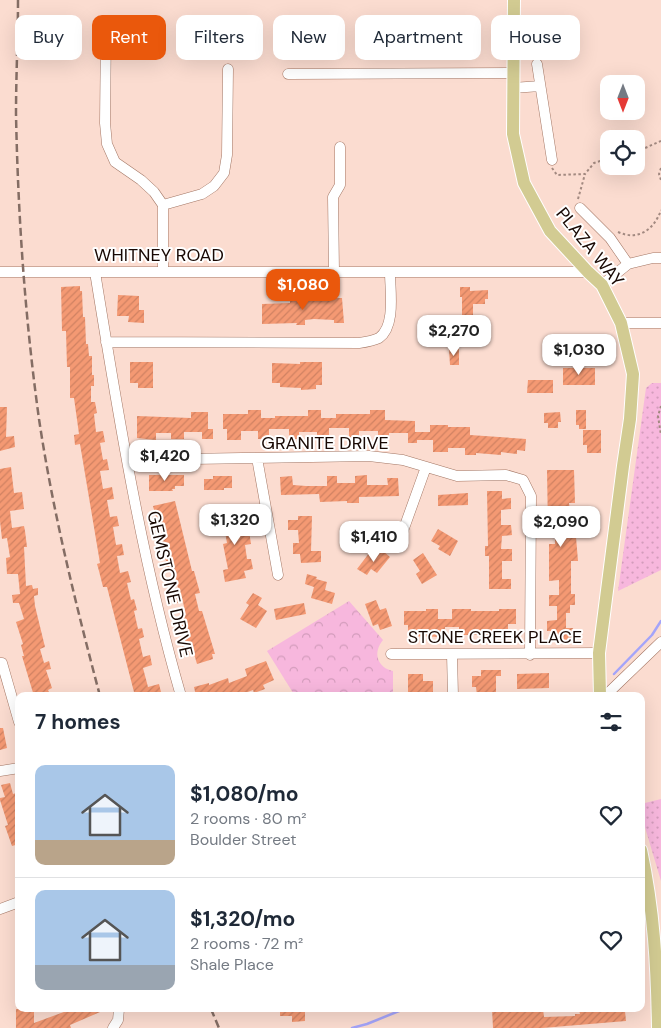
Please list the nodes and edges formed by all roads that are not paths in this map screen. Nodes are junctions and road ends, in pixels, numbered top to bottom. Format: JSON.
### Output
{"nodes":[{"id":1,"x":514,"y":0,"type":"edge"},
{"id":2,"x":106,"y":60,"type":"edge"},
{"id":3,"x":537,"y":64,"type":"dead end"},
{"id":4,"x":228,"y":69,"type":"dead end"},
{"id":5,"x":513,"y":73,"type":"junction"},
{"id":6,"x":288,"y":74,"type":"dead end"},
{"id":7,"x":540,"y":86,"type":"junction"},
{"id":8,"x":513,"y":88,"type":"junction"},
{"id":9,"x":340,"y":147,"type":"dead end"},
{"id":10,"x":552,"y":160,"type":"road end"},
{"id":11,"x":163,"y":205,"type":"junction"},
{"id":12,"x":580,"y":208,"type":"road end"},
{"id":13,"x":661,"y":258,"type":"edge"},
{"id":14,"x":628,"y":264,"type":"junction"},
{"id":15,"x":0,"y":272,"type":"edge"},
{"id":16,"x":95,"y":272,"type":"junction"},
{"id":17,"x":163,"y":272,"type":"junction"},
{"id":18,"x":334,"y":272,"type":"junction"},
{"id":19,"x":390,"y":272,"type":"junction"},
{"id":20,"x":588,"y":272,"type":"junction"},
{"id":21,"x":602,"y":285,"type":"junction"},
{"id":22,"x":621,"y":323,"type":"junction"},
{"id":23,"x":661,"y":323,"type":"edge"},
{"id":24,"x":106,"y":342,"type":"junction"},
{"id":25,"x":257,"y":458,"type":"junction"},
{"id":26,"x":128,"y":460,"type":"junction"},
{"id":27,"x":426,"y":467,"type":"junction"},
{"id":28,"x":403,"y":531,"type":"dead end"},
{"id":29,"x":278,"y":575,"type":"dead end"},
{"id":30,"x":661,"y":642,"type":"edge"},
{"id":31,"x":391,"y":654,"type":"dead end"},
{"id":32,"x":452,"y":654,"type":"junction"},
{"id":33,"x":599,"y":654,"type":"junction"},
{"id":34,"x":530,"y":655,"type":"junction"},
{"id":35,"x":1,"y":660,"type":"edge"},
{"id":36,"x":180,"y":692,"type":"edge"},
{"id":37,"x":453,"y":692,"type":"edge"},
{"id":38,"x":600,"y":692,"type":"edge"},
{"id":39,"x":609,"y":692,"type":"edge"},
{"id":40,"x":15,"y":708,"type":"edge"},
{"id":41,"x":15,"y":769,"type":"edge"},
{"id":42,"x":0,"y":771,"type":"edge"},
{"id":43,"x":645,"y":871,"type":"edge"},
{"id":44,"x":15,"y":903,"type":"edge"},
{"id":45,"x":0,"y":909,"type":"edge"},
{"id":46,"x":119,"y":1012,"type":"edge"},
{"id":47,"x":113,"y":1028,"type":"edge"},
{"id":48,"x":658,"y":1028,"type":"edge"}],
"edges":[{"from":1,"to":5,"type":"main road","name":"PLAZA WAY"},
{"from":2,"to":11,"type":"street"},
{"from":3,"to":7,"type":"street"},
{"from":4,"to":11,"type":"street"},
{"from":5,"to":6,"type":"street"},
{"from":5,"to":8,"type":"main road","name":"PLAZA WAY"},
{"from":7,"to":8,"type":"street"},
{"from":7,"to":10,"type":"street"},
{"from":8,"to":20,"type":"main road","name":"PLAZA WAY"},
{"from":9,"to":18,"type":"street"},
{"from":11,"to":17,"type":"street"},
{"from":12,"to":14,"type":"street"},
{"from":13,"to":14,"type":"street"},
{"from":14,"to":21,"type":"street"},
{"from":15,"to":16,"type":"street","name":"WHITNEY ROAD"},
{"from":16,"to":17,"type":"street","name":"WHITNEY ROAD"},
{"from":16,"to":24,"type":"street","name":"GEMSTONE DRIVE"},
{"from":17,"to":18,"type":"street","name":"WHITNEY ROAD"},
{"from":18,"to":19,"type":"street","name":"WHITNEY ROAD"},
{"from":19,"to":20,"type":"street","name":"WHITNEY ROAD"},
{"from":19,"to":24,"type":"street"},
{"from":20,"to":21,"type":"main road","name":"PLAZA WAY"},
{"from":21,"to":22,"type":"main road","name":"PLAZA WAY"},
{"from":22,"to":23,"type":"street"},
{"from":22,"to":33,"type":"main road","name":"PLAZA WAY"},
{"from":24,"to":26,"type":"street","name":"GEMSTONE DRIVE"},
{"from":25,"to":26,"type":"street","name":"GRANITE DRIVE"},
{"from":25,"to":27,"type":"street","name":"GRANITE DRIVE"},
{"from":25,"to":29,"type":"street"},
{"from":26,"to":36,"type":"street","name":"GEMSTONE DRIVE"},
{"from":27,"to":28,"type":"street"},
{"from":27,"to":34,"type":"street","name":"GRANITE DRIVE"},
{"from":30,"to":39,"type":"street"},
{"from":31,"to":32,"type":"street","name":"STONE CREEK PLACE"},
{"from":32,"to":34,"type":"street","name":"STONE CREEK PLACE"},
{"from":32,"to":37,"type":"street"},
{"from":33,"to":34,"type":"street","name":"STONE CREEK PLACE"},
{"from":33,"to":38,"type":"main road","name":"PLAZA WAY"},
{"from":35,"to":40,"type":"street"},
{"from":41,"to":42,"type":"street"},
{"from":43,"to":48,"type":"main road"},
{"from":44,"to":45,"type":"street"},
{"from":46,"to":47,"type":"street"}]}
